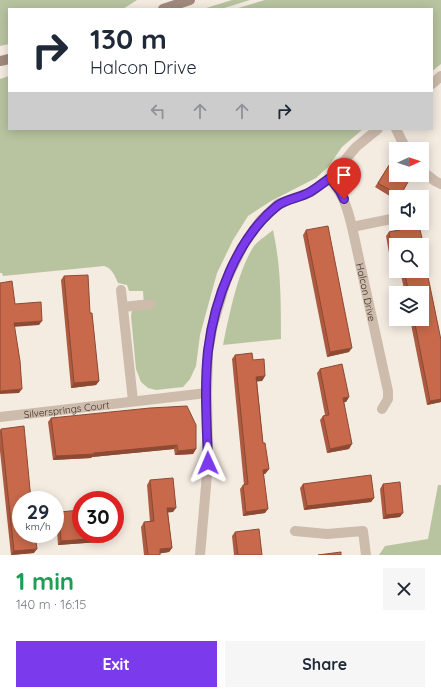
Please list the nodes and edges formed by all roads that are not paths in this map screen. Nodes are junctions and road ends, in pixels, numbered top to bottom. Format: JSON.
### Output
{"nodes":[{"id":1,"x":190,"y":0,"type":"edge"},
{"id":2,"x":165,"y":8,"type":"edge"},
{"id":3,"x":441,"y":76,"type":"edge"},
{"id":4,"x":433,"y":83,"type":"edge"},
{"id":5,"x":377,"y":130,"type":"edge"},
{"id":6,"x":396,"y":130,"type":"edge"},
{"id":7,"x":402,"y":142,"type":"edge"},
{"id":8,"x":429,"y":176,"type":"edge"},
{"id":9,"x":330,"y":178,"type":"junction"},
{"id":10,"x":441,"y":184,"type":"edge"},
{"id":11,"x":389,"y":219,"type":"edge"},
{"id":12,"x":352,"y":227,"type":"junction"},
{"id":13,"x":121,"y":290,"type":"dead end"},
{"id":14,"x":151,"y":304,"type":"dead end"},
{"id":15,"x":123,"y":307,"type":"junction"},
{"id":16,"x":207,"y":393,"type":"junction"},
{"id":17,"x":133,"y":401,"type":"junction"},
{"id":18,"x":382,"y":409,"type":"dead end"},
{"id":19,"x":0,"y":417,"type":"edge"},
{"id":20,"x":295,"y":531,"type":"dead end"},
{"id":21,"x":200,"y":555,"type":"edge"},
{"id":22,"x":366,"y":555,"type":"edge"}],
"edges":[{"from":1,"to":2,"type":"main road"},
{"from":3,"to":4,"type":"street"},
{"from":5,"to":9,"type":"street"},
{"from":6,"to":7,"type":"street"},
{"from":8,"to":10,"type":"street"},
{"from":9,"to":12,"type":"street","name":"Halcon Drive"},
{"from":9,"to":16,"type":"street"},
{"from":11,"to":12,"type":"street"},
{"from":12,"to":18,"type":"street","name":"Halcon Drive"},
{"from":13,"to":15,"type":"street"},
{"from":14,"to":15,"type":"street"},
{"from":15,"to":17,"type":"street"},
{"from":16,"to":17,"type":"street","name":"Silversprings Court"},
{"from":16,"to":21,"type":"street"},
{"from":17,"to":19,"type":"street","name":"Silversprings Court"},
{"from":20,"to":22,"type":"street"}]}
